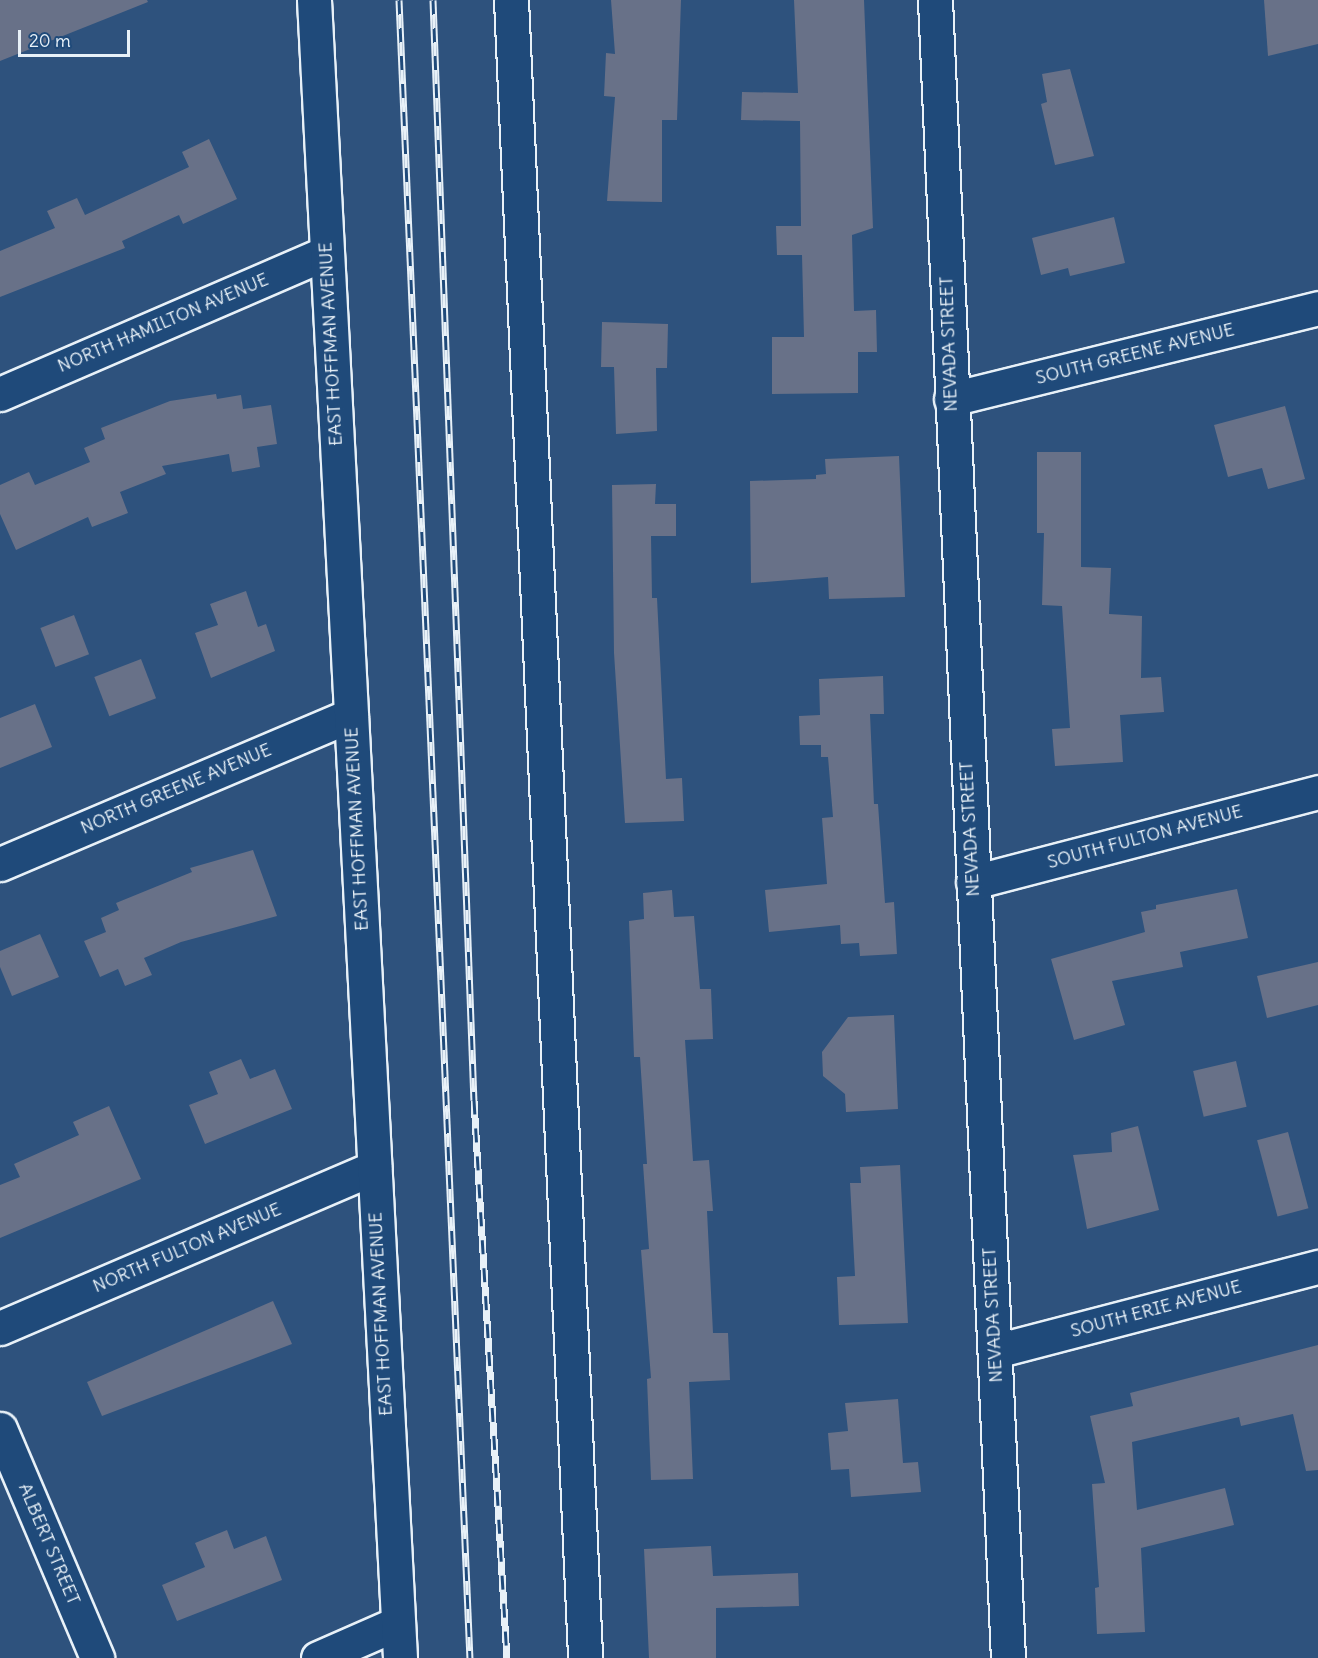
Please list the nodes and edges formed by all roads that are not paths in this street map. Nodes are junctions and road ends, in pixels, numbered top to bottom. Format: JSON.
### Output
{"nodes":[{"id":1,"x":314,"y":0,"type":"edge"},
{"id":2,"x":511,"y":0,"type":"edge"},
{"id":3,"x":935,"y":0,"type":"edge"},
{"id":4,"x":326,"y":253,"type":"junction"},
{"id":5,"x":1318,"y":308,"type":"edge"},
{"id":6,"x":0,"y":394,"type":"edge"},
{"id":7,"x":951,"y":399,"type":"junction"},
{"id":8,"x":351,"y":715,"type":"junction"},
{"id":9,"x":1318,"y":792,"type":"edge"},
{"id":10,"x":0,"y":864,"type":"edge"},
{"id":11,"x":973,"y":882,"type":"junction"},
{"id":12,"x":374,"y":1168,"type":"junction"},
{"id":13,"x":1318,"y":1267,"type":"edge"},
{"id":14,"x":0,"y":1328,"type":"edge"},
{"id":15,"x":995,"y":1351,"type":"junction"},
{"id":16,"x":0,"y":1429,"type":"edge"},
{"id":17,"x":398,"y":1623,"type":"junction"},
{"id":18,"x":97,"y":1658,"type":"edge"},
{"id":19,"x":318,"y":1658,"type":"edge"},
{"id":20,"x":399,"y":1658,"type":"edge"},
{"id":21,"x":585,"y":1658,"type":"edge"},
{"id":22,"x":1008,"y":1658,"type":"edge"}],
"edges":[{"from":1,"to":4,"type":"street","name":"EAST HOFFMAN AVENUE"},
{"from":2,"to":21,"type":"street"},
{"from":3,"to":7,"type":"street","name":"NEVADA STREET"},
{"from":4,"to":6,"type":"street","name":"NORTH HAMILTON AVENUE"},
{"from":4,"to":8,"type":"street","name":"EAST HOFFMAN AVENUE"},
{"from":5,"to":7,"type":"street","name":"SOUTH GREENE AVENUE"},
{"from":7,"to":11,"type":"street","name":"NEVADA STREET"},
{"from":8,"to":10,"type":"street","name":"NORTH GREENE AVENUE"},
{"from":8,"to":12,"type":"street","name":"EAST HOFFMAN AVENUE"},
{"from":9,"to":11,"type":"street","name":"SOUTH FULTON AVENUE"},
{"from":11,"to":15,"type":"street","name":"NEVADA STREET"},
{"from":12,"to":14,"type":"street","name":"NORTH FULTON AVENUE"},
{"from":12,"to":17,"type":"street","name":"EAST HOFFMAN AVENUE"},
{"from":13,"to":15,"type":"street","name":"SOUTH ERIE AVENUE"},
{"from":15,"to":22,"type":"street","name":"NEVADA STREET"},
{"from":16,"to":18,"type":"street","name":"ALBERT STREET"},
{"from":17,"to":19,"type":"street"},
{"from":17,"to":20,"type":"street","name":"EAST HOFFMAN AVENUE"}]}
